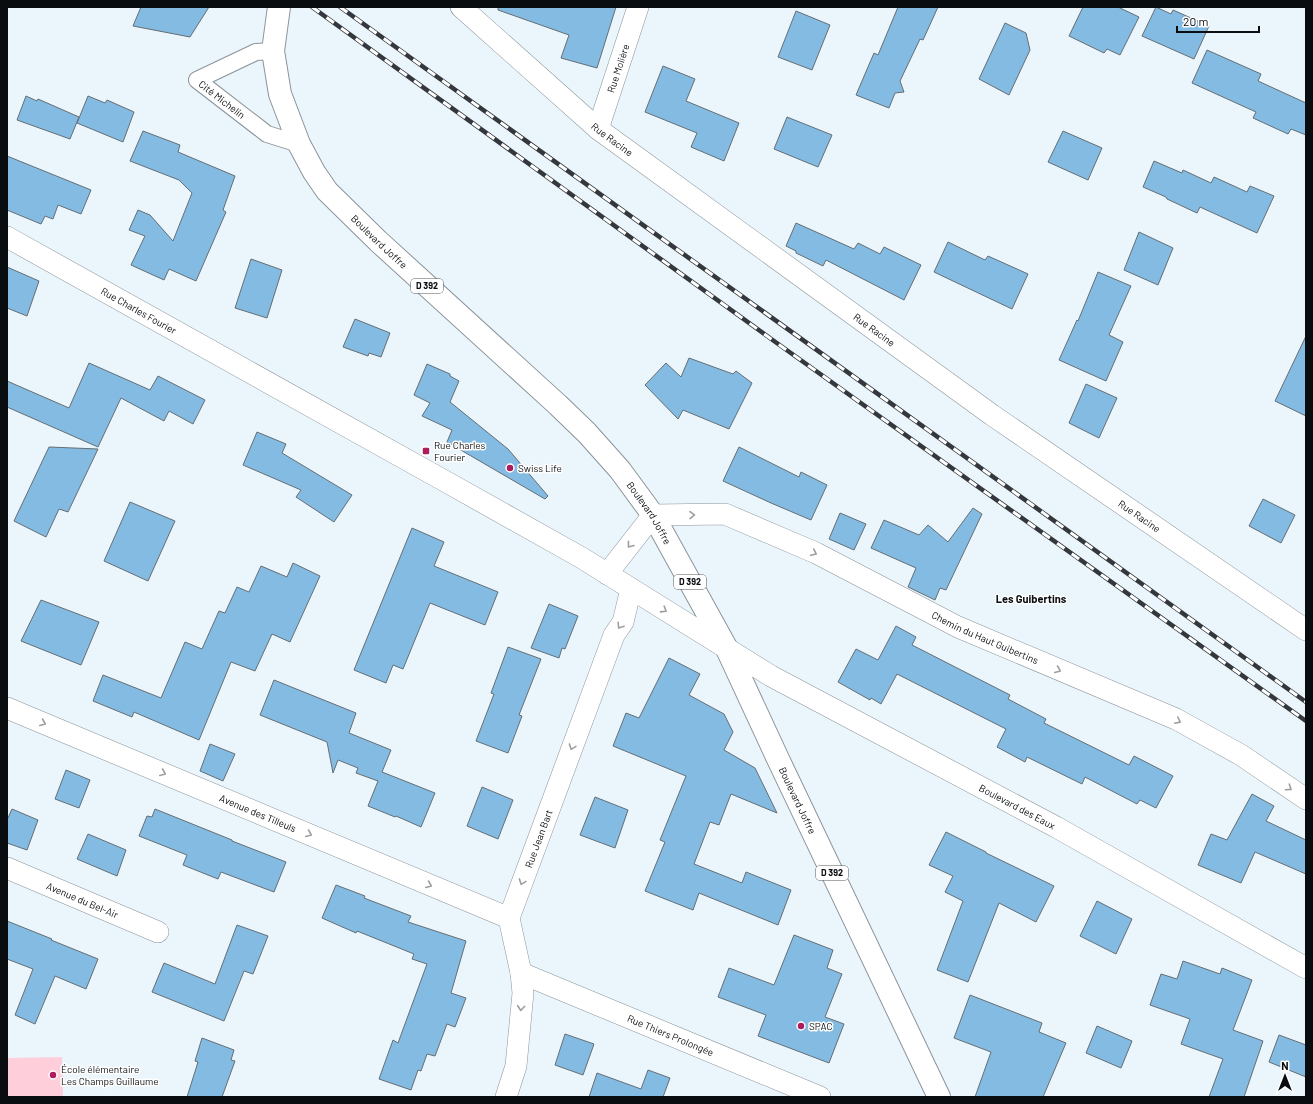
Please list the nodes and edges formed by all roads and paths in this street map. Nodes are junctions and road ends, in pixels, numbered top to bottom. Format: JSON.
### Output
{"nodes":[{"id":1,"x":279,"y":7,"type":"edge"},
{"id":2,"x":461,"y":7,"type":"edge"},
{"id":3,"x":638,"y":7,"type":"edge"},
{"id":4,"x":273,"y":51,"type":"junction"},
{"id":5,"x":598,"y":128,"type":"junction"},
{"id":6,"x":299,"y":144,"type":"junction"},
{"id":7,"x":7,"y":237,"type":"edge"},
{"id":8,"x":653,"y":515,"type":"junction"},
{"id":9,"x":607,"y":574,"type":"junction"},
{"id":10,"x":631,"y":590,"type":"junction"},
{"id":11,"x":1306,"y":630,"type":"edge"},
{"id":12,"x":727,"y":648,"type":"junction"},
{"id":13,"x":7,"y":708,"type":"edge"},
{"id":14,"x":1306,"y":799,"type":"edge"},
{"id":15,"x":7,"y":868,"type":"edge"},
{"id":16,"x":509,"y":918,"type":"junction"},
{"id":17,"x":158,"y":932,"type":"dead end"},
{"id":18,"x":1306,"y":968,"type":"edge"},
{"id":19,"x":521,"y":973,"type":"junction"},
{"id":20,"x":506,"y":1097,"type":"edge"},
{"id":21,"x":820,"y":1097,"type":"edge"},
{"id":22,"x":939,"y":1097,"type":"edge"}],
"edges":[{"from":1,"to":4,"type":"main road","name":"Boulevard Joffre","number":"D 392"},
{"from":2,"to":5,"type":"street","name":"Rue Racine"},
{"from":3,"to":5,"type":"street","name":"Rue Molière"},
{"from":4,"to":6,"type":"main road","name":"Boulevard Joffre","number":"D 392"},
{"from":4,"to":6,"type":"street","name":"Cité Michelin"},
{"from":5,"to":11,"type":"street","name":"Rue Racine"},
{"from":6,"to":8,"type":"main road","name":"Boulevard Joffre","number":"D 392"},
{"from":7,"to":9,"type":"street","name":"Rue Charles Fourier"},
{"from":8,"to":9,"type":"street","one_way":true},
{"from":8,"to":12,"type":"main road","name":"Boulevard Joffre","number":"D 392"},
{"from":8,"to":14,"type":"street","name":"Chemin du Haut Guibertins","one_way":true},
{"from":9,"to":10,"type":"street","name":"Rue Charles Fourier"},
{"from":10,"to":12,"type":"street","name":"Rue Charles Fourier","one_way":true},
{"from":10,"to":16,"type":"street","name":"Rue Jean Bart","one_way":true},
{"from":12,"to":18,"type":"street","name":"Boulevard des Eaux"},
{"from":12,"to":22,"type":"main road","name":"Boulevard Joffre","number":"D 392"},
{"from":13,"to":16,"type":"street","name":"Avenue des Tilleuls","one_way":true},
{"from":15,"to":17,"type":"street","name":"Avenue du Bel-Air"},
{"from":16,"to":19,"type":"street"},
{"from":19,"to":20,"type":"street","one_way":true},
{"from":19,"to":21,"type":"street","name":"Rue Thiers Prolongée"}]}
